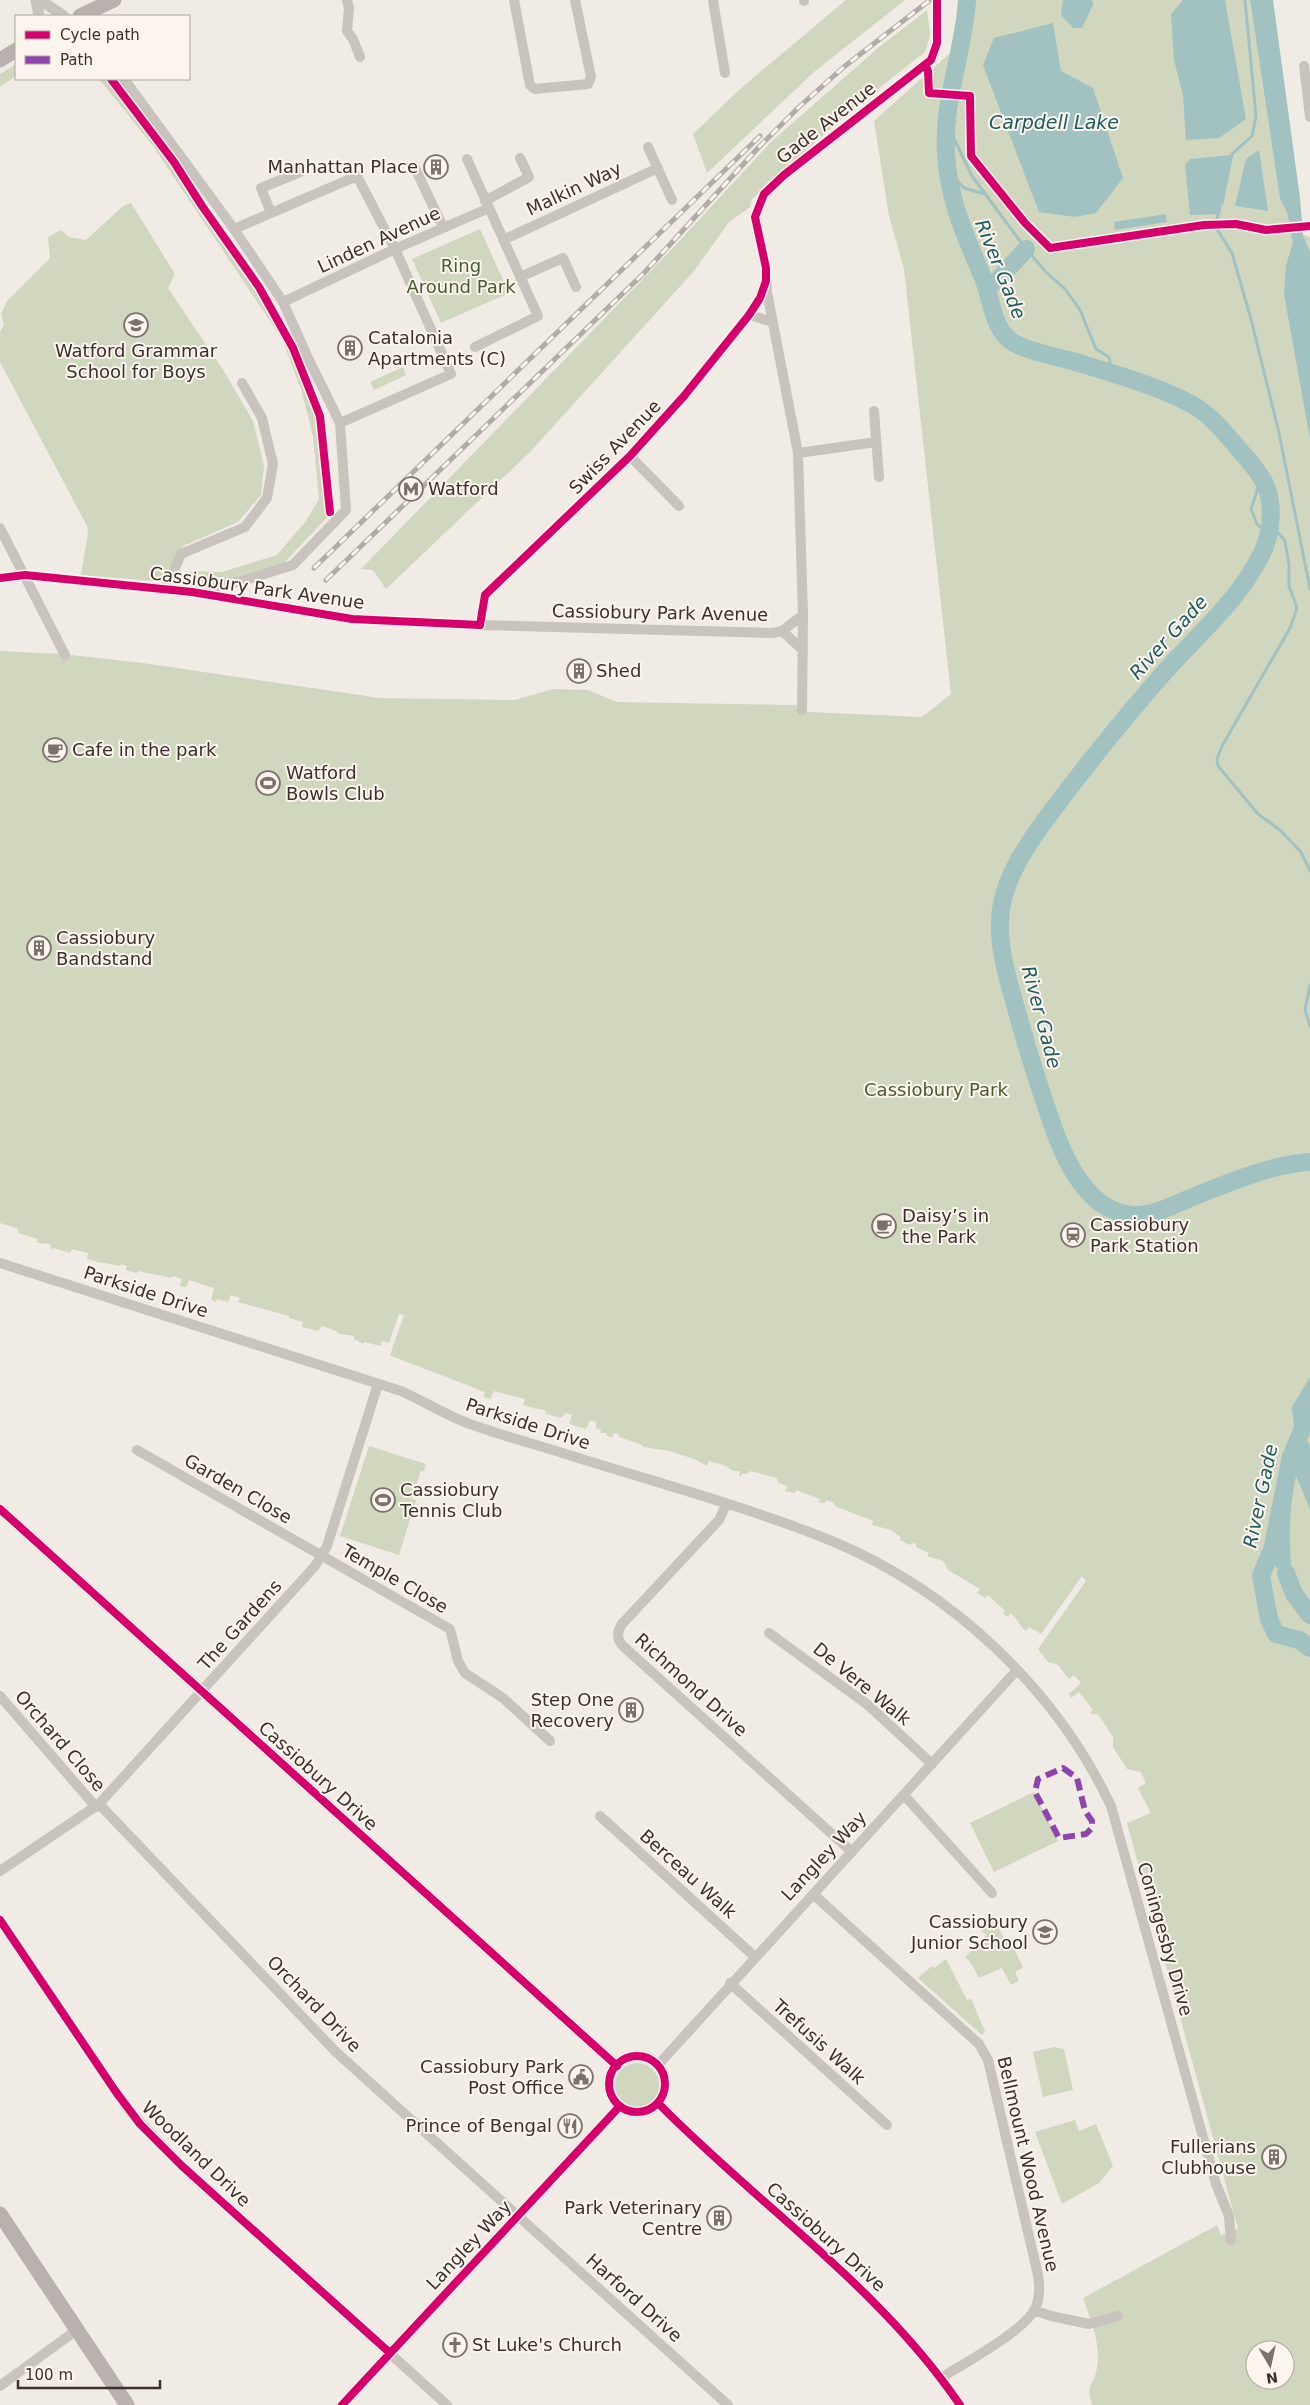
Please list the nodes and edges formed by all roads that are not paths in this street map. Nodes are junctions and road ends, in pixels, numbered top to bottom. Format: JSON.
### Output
{"nodes":[{"id":1,"x":36,"y":0,"type":"edge"},
{"id":2,"x":40,"y":0,"type":"edge"},
{"id":3,"x":114,"y":0,"type":"edge"},
{"id":4,"x":347,"y":0,"type":"edge"},
{"id":5,"x":514,"y":0,"type":"edge"},
{"id":6,"x":576,"y":0,"type":"edge"},
{"id":7,"x":713,"y":0,"type":"edge"},
{"id":8,"x":937,"y":0,"type":"edge"},
{"id":9,"x":39,"y":15,"type":"edge"},
{"id":10,"x":62,"y":15,"type":"edge"},
{"id":11,"x":82,"y":15,"type":"edge"},
{"id":12,"x":15,"y":51,"type":"edge"},
{"id":13,"x":360,"y":57,"type":"dead end"},
{"id":14,"x":0,"y":60,"type":"edge"},
{"id":15,"x":1304,"y":66,"type":"dead end"},
{"id":16,"x":726,"y":73,"type":"dead end"},
{"id":17,"x":125,"y":80,"type":"edge"},
{"id":18,"x":1310,"y":117,"type":"edge"},
{"id":19,"x":648,"y":147,"type":"dead end"},
{"id":20,"x":467,"y":158,"type":"dead end"},
{"id":21,"x":520,"y":158,"type":"dead end"},
{"id":22,"x":414,"y":166,"type":"dead end"},
{"id":23,"x":658,"y":168,"type":"junction"},
{"id":24,"x":300,"y":172,"type":"dead end"},
{"id":25,"x":672,"y":200,"type":"dead end"},
{"id":26,"x":487,"y":205,"type":"junction"},
{"id":27,"x":271,"y":213,"type":"junction"},
{"id":28,"x":1310,"y":226,"type":"edge"},
{"id":29,"x":443,"y":227,"type":"junction"},
{"id":30,"x":234,"y":229,"type":"junction"},
{"id":31,"x":1170,"y":230,"type":"dead end"},
{"id":32,"x":503,"y":240,"type":"junction"},
{"id":33,"x":395,"y":249,"type":"junction"},
{"id":34,"x":520,"y":277,"type":"junction"},
{"id":35,"x":766,"y":280,"type":"junction"},
{"id":36,"x":576,"y":287,"type":"dead end"},
{"id":37,"x":283,"y":302,"type":"junction"},
{"id":38,"x":749,"y":315,"type":"junction"},
{"id":39,"x":773,"y":322,"type":"junction"},
{"id":40,"x":475,"y":347,"type":"dead end"},
{"id":41,"x":242,"y":383,"type":"dead end"},
{"id":42,"x":874,"y":411,"type":"dead end"},
{"id":43,"x":340,"y":423,"type":"junction"},
{"id":44,"x":876,"y":442,"type":"junction"},
{"id":45,"x":798,"y":453,"type":"junction"},
{"id":46,"x":630,"y":456,"type":"junction"},
{"id":47,"x":879,"y":477,"type":"dead end"},
{"id":48,"x":679,"y":506,"type":"dead end"},
{"id":49,"x":0,"y":528,"type":"edge"},
{"id":50,"x":25,"y":575,"type":"junction"},
{"id":51,"x":0,"y":578,"type":"edge"},
{"id":52,"x":166,"y":589,"type":"junction"},
{"id":53,"x":192,"y":592,"type":"junction"},
{"id":54,"x":803,"y":615,"type":"junction"},
{"id":55,"x":480,"y":625,"type":"junction"},
{"id":56,"x":782,"y":631,"type":"junction"},
{"id":57,"x":803,"y":650,"type":"junction"},
{"id":58,"x":65,"y":655,"type":"dead end"},
{"id":59,"x":802,"y":710,"type":"dead end"},
{"id":60,"x":0,"y":1263,"type":"edge"},
{"id":61,"x":378,"y":1384,"type":"junction"},
{"id":62,"x":137,"y":1450,"type":"dead end"},
{"id":63,"x":726,"y":1505,"type":"junction"},
{"id":64,"x":0,"y":1509,"type":"edge"},
{"id":65,"x":323,"y":1556,"type":"junction"},
{"id":66,"x":769,"y":1633,"type":"dead end"},
{"id":67,"x":1017,"y":1670,"type":"junction"},
{"id":68,"x":202,"y":1691,"type":"junction"},
{"id":69,"x":0,"y":1696,"type":"edge"},
{"id":70,"x":550,"y":1741,"type":"dead end"},
{"id":71,"x":932,"y":1764,"type":"junction"},
{"id":72,"x":904,"y":1795,"type":"junction"},
{"id":73,"x":98,"y":1806,"type":"junction"},
{"id":74,"x":600,"y":1816,"type":"dead end"},
{"id":75,"x":852,"y":1852,"type":"junction"},
{"id":76,"x":0,"y":1871,"type":"edge"},
{"id":77,"x":992,"y":1893,"type":"dead end"},
{"id":78,"x":813,"y":1894,"type":"junction"},
{"id":79,"x":0,"y":1920,"type":"edge"},
{"id":80,"x":755,"y":1957,"type":"junction"},
{"id":81,"x":730,"y":1983,"type":"junction"},
{"id":82,"x":658,"y":2065,"type":"junction"},
{"id":83,"x":616,"y":2066,"type":"junction"},
{"id":84,"x":658,"y":2103,"type":"junction"},
{"id":85,"x":620,"y":2106,"type":"junction"},
{"id":86,"x":886,"y":2125,"type":"dead end"},
{"id":87,"x":0,"y":2214,"type":"edge"},
{"id":88,"x":518,"y":2215,"type":"junction"},
{"id":89,"x":1230,"y":2240,"type":"dead end"},
{"id":90,"x":1034,"y":2310,"type":"junction"},
{"id":91,"x":1118,"y":2316,"type":"dead end"},
{"id":92,"x":78,"y":2329,"type":"junction"},
{"id":93,"x":390,"y":2353,"type":"junction"},
{"id":94,"x":940,"y":2378,"type":"junction"},
{"id":95,"x":0,"y":2386,"type":"edge"},
{"id":96,"x":127,"y":2405,"type":"edge"},
{"id":97,"x":342,"y":2405,"type":"edge"},
{"id":98,"x":447,"y":2405,"type":"edge"},
{"id":99,"x":728,"y":2405,"type":"edge"},
{"id":100,"x":960,"y":2405,"type":"edge"}],
"edges":[{"from":1,"to":9,"type":"street"},
{"from":2,"to":10,"type":"street"},
{"from":3,"to":11,"type":"main road"},
{"from":4,"to":13,"type":"street"},
{"from":5,"to":6,"type":"street"},
{"from":7,"to":16,"type":"street"},
{"from":8,"to":35,"type":"street","name":"Gade Avenue"},
{"from":12,"to":14,"type":"main road"},
{"from":15,"to":18,"type":"street"},
{"from":17,"to":30,"type":"street"},
{"from":19,"to":23,"type":"street"},
{"from":20,"to":26,"type":"street"},
{"from":21,"to":26,"type":"street","name":"Linden Avenue"},
{"from":22,"to":29,"type":"street"},
{"from":23,"to":25,"type":"street"},
{"from":23,"to":32,"type":"street","name":"Malkin Way"},
{"from":24,"to":27,"type":"street"},
{"from":26,"to":29,"type":"street","name":"Linden Avenue"},
{"from":26,"to":32,"type":"street"},
{"from":27,"to":30,"type":"street"},
{"from":27,"to":33,"type":"street"},
{"from":28,"to":31,"type":"street"},
{"from":29,"to":33,"type":"street","name":"Linden Avenue"},
{"from":30,"to":37,"type":"street"},
{"from":32,"to":34,"type":"street"},
{"from":33,"to":37,"type":"street","name":"Linden Avenue"},
{"from":33,"to":43,"type":"street"},
{"from":34,"to":36,"type":"street"},
{"from":34,"to":40,"type":"street"},
{"from":35,"to":38,"type":"street","name":"Swiss Avenue"},
{"from":35,"to":39,"type":"street","name":"Gade Avenue"},
{"from":37,"to":43,"type":"street"},
{"from":38,"to":39,"type":"street"},
{"from":38,"to":46,"type":"street","name":"Swiss Avenue"},
{"from":39,"to":45,"type":"street","name":"Gade Avenue"},
{"from":41,"to":52,"type":"street"},
{"from":42,"to":44,"type":"street"},
{"from":43,"to":53,"type":"street"},
{"from":44,"to":45,"type":"street"},
{"from":44,"to":47,"type":"street"},
{"from":45,"to":54,"type":"street","name":"Gade Avenue"},
{"from":46,"to":48,"type":"street"},
{"from":46,"to":55,"type":"street","name":"Swiss Avenue"},
{"from":49,"to":50,"type":"street"},
{"from":50,"to":51,"type":"street","name":"Cassiobury Park Avenue"},
{"from":50,"to":52,"type":"street","name":"Cassiobury Park Avenue"},
{"from":50,"to":58,"type":"street"},
{"from":52,"to":53,"type":"street","name":"Cassiobury Park Avenue"},
{"from":53,"to":55,"type":"street","name":"Cassiobury Park Avenue"},
{"from":54,"to":56,"type":"street","name":"Cassiobury Park Avenue"},
{"from":54,"to":57,"type":"street","name":"Gade Avenue"},
{"from":55,"to":56,"type":"street","name":"Cassiobury Park Avenue"},
{"from":56,"to":57,"type":"street","name":"Cassiobury Park Avenue"},
{"from":57,"to":59,"type":"street","name":"Gade Avenue"},
{"from":60,"to":61,"type":"street","name":"Parkside Drive"},
{"from":61,"to":63,"type":"street","name":"Parkside Drive"},
{"from":61,"to":65,"type":"street","name":"The Gardens"},
{"from":62,"to":65,"type":"street","name":"Garden Close"},
{"from":63,"to":67,"type":"street","name":"Parkside Drive"},
{"from":63,"to":75,"type":"street","name":"Richmond Drive"},
{"from":64,"to":68,"type":"street","name":"Cassiobury Drive"},
{"from":65,"to":68,"type":"street","name":"The Gardens"},
{"from":65,"to":70,"type":"street","name":"Temple Close"},
{"from":66,"to":71,"type":"street","name":"De Vere Walk"},
{"from":67,"to":71,"type":"street","name":"Langley Way"},
{"from":67,"to":89,"type":"street","name":"Coningesby Drive"},
{"from":68,"to":73,"type":"street","name":"The Gardens"},
{"from":68,"to":83,"type":"street","name":"Cassiobury Drive"},
{"from":69,"to":73,"type":"street","name":"Orchard Close"},
{"from":71,"to":72,"type":"street","name":"Langley Way"},
{"from":72,"to":75,"type":"street","name":"Langley Way"},
{"from":72,"to":77,"type":"street"},
{"from":73,"to":76,"type":"street","name":"The Gardens"},
{"from":73,"to":88,"type":"street","name":"Orchard Drive"},
{"from":74,"to":80,"type":"street","name":"Berceau Walk"},
{"from":75,"to":78,"type":"street","name":"Langley Way"},
{"from":78,"to":80,"type":"street","name":"Langley Way"},
{"from":78,"to":90,"type":"street","name":"Bellmount Wood Avenue"},
{"from":79,"to":93,"type":"street","name":"Woodland Drive"},
{"from":80,"to":81,"type":"street","name":"Langley Way"},
{"from":81,"to":82,"type":"street","name":"Langley Way"},
{"from":81,"to":86,"type":"street","name":"Trefusis Walk"},
{"from":82,"to":83,"type":"street"},
{"from":82,"to":84,"type":"street"},
{"from":83,"to":85,"type":"street"},
{"from":84,"to":85,"type":"street"},
{"from":84,"to":94,"type":"street","name":"Cassiobury Drive"},
{"from":85,"to":88,"type":"street","name":"Langley Way"},
{"from":87,"to":92,"type":"main road"},
{"from":88,"to":93,"type":"street","name":"Langley Way"},
{"from":88,"to":99,"type":"street","name":"Harford Drive"},
{"from":90,"to":91,"type":"street"},
{"from":90,"to":94,"type":"street"},
{"from":92,"to":95,"type":"street"},
{"from":92,"to":96,"type":"main road"},
{"from":93,"to":97,"type":"street","name":"Langley Way"},
{"from":93,"to":98,"type":"street","name":"Woodland Drive"},
{"from":94,"to":100,"type":"street","name":"Cassiobury Drive"}]}
